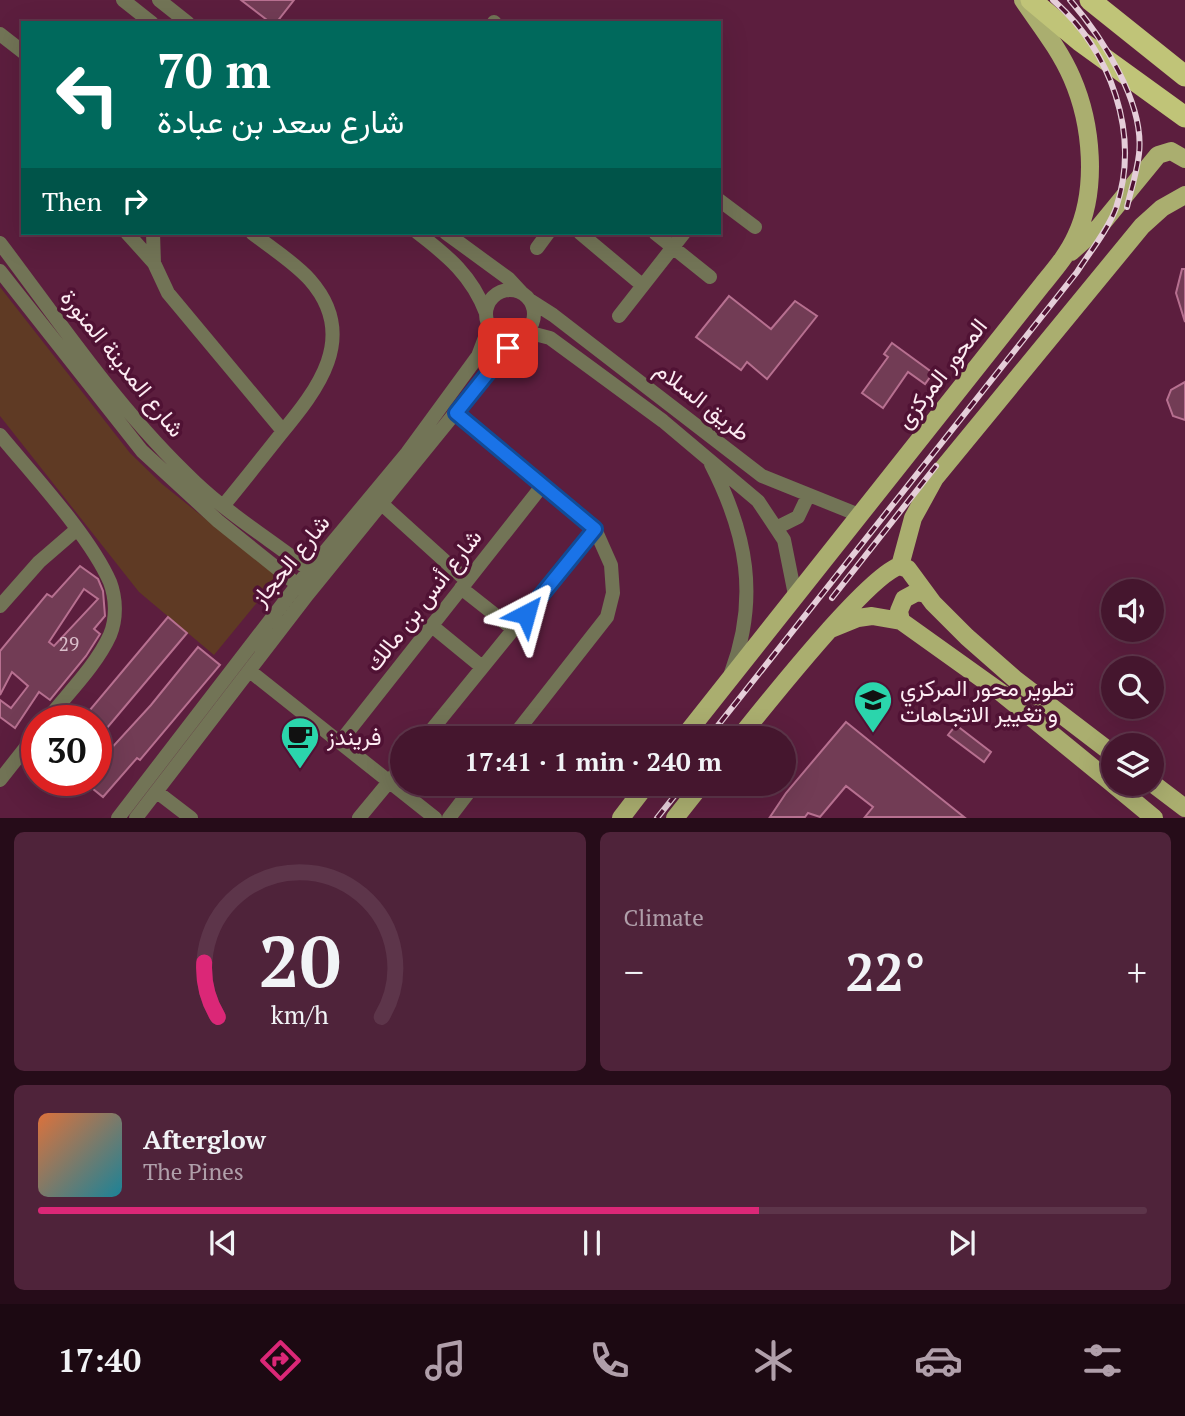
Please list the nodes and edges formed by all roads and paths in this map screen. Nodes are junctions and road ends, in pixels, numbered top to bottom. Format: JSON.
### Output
{"nodes":[{"id":1,"x":123,"y":0,"type":"edge"},
{"id":2,"x":159,"y":0,"type":"edge"},
{"id":3,"x":1023,"y":0,"type":"edge"},
{"id":4,"x":1031,"y":0,"type":"edge"},
{"id":5,"x":1090,"y":0,"type":"edge"},
{"id":6,"x":149,"y":21,"type":"edge"},
{"id":7,"x":185,"y":21,"type":"edge"},
{"id":8,"x":0,"y":34,"type":"edge"},
{"id":9,"x":21,"y":50,"type":"edge"},
{"id":10,"x":1175,"y":60,"type":"edge"},
{"id":11,"x":1185,"y":76,"type":"edge"},
{"id":12,"x":1185,"y":117,"type":"edge"},
{"id":13,"x":1185,"y":159,"type":"edge"},
{"id":14,"x":1185,"y":195,"type":"edge"},
{"id":15,"x":721,"y":202,"type":"edge"},
{"id":16,"x":755,"y":228,"type":"dead end"},
{"id":17,"x":129,"y":235,"type":"edge"},
{"id":18,"x":153,"y":235,"type":"edge"},
{"id":19,"x":254,"y":235,"type":"edge"},
{"id":20,"x":421,"y":235,"type":"edge"},
{"id":21,"x":449,"y":235,"type":"edge"},
{"id":22,"x":545,"y":235,"type":"edge"},
{"id":23,"x":582,"y":235,"type":"edge"},
{"id":24,"x":658,"y":235,"type":"edge"},
{"id":25,"x":682,"y":235,"type":"edge"},
{"id":26,"x":0,"y":243,"type":"edge"},
{"id":27,"x":673,"y":247,"type":"junction"},
{"id":28,"x":537,"y":248,"type":"dead end"},
{"id":29,"x":1062,"y":259,"type":"junction"},
{"id":30,"x":154,"y":263,"type":"junction"},
{"id":31,"x":490,"y":265,"type":"junction"},
{"id":32,"x":0,"y":271,"type":"edge"},
{"id":33,"x":710,"y":276,"type":"dead end"},
{"id":34,"x":470,"y":281,"type":"junction"},
{"id":35,"x":642,"y":285,"type":"junction"},
{"id":36,"x":526,"y":297,"type":"junction"},
{"id":37,"x":619,"y":316,"type":"dead end"},
{"id":38,"x":487,"y":320,"type":"junction"},
{"id":39,"x":522,"y":335,"type":"junction"},
{"id":40,"x":456,"y":413,"type":"junction"},
{"id":41,"x":283,"y":431,"type":"junction"},
{"id":42,"x":0,"y":436,"type":"edge"},
{"id":43,"x":707,"y":457,"type":"junction"},
{"id":44,"x":542,"y":486,"type":"junction"},
{"id":45,"x":808,"y":496,"type":"junction"},
{"id":46,"x":383,"y":505,"type":"junction"},
{"id":47,"x":223,"y":506,"type":"junction"},
{"id":48,"x":859,"y":516,"type":"junction"},
{"id":49,"x":778,"y":527,"type":"junction"},
{"id":50,"x":595,"y":529,"type":"junction"},
{"id":51,"x":76,"y":530,"type":"junction"},
{"id":52,"x":900,"y":566,"type":"junction"},
{"id":53,"x":315,"y":575,"type":"junction"},
{"id":54,"x":464,"y":585,"type":"junction"},
{"id":55,"x":303,"y":589,"type":"junction"},
{"id":56,"x":926,"y":594,"type":"junction"},
{"id":57,"x":795,"y":595,"type":"junction"},
{"id":58,"x":0,"y":606,"type":"edge"},
{"id":59,"x":901,"y":621,"type":"junction"},
{"id":60,"x":432,"y":626,"type":"junction"},
{"id":61,"x":513,"y":629,"type":"junction"},
{"id":62,"x":831,"y":629,"type":"junction"},
{"id":63,"x":482,"y":667,"type":"junction"},
{"id":64,"x":251,"y":672,"type":"junction"},
{"id":65,"x":727,"y":682,"type":"junction"},
{"id":66,"x":58,"y":705,"type":"edge"},
{"id":67,"x":435,"y":726,"type":"edge"},
{"id":68,"x":521,"y":726,"type":"edge"},
{"id":69,"x":692,"y":726,"type":"edge"},
{"id":70,"x":749,"y":726,"type":"edge"},
{"id":71,"x":340,"y":742,"type":"junction"},
{"id":72,"x":1101,"y":745,"type":"edge"},
{"id":73,"x":21,"y":753,"type":"edge"},
{"id":74,"x":1101,"y":774,"type":"edge"},
{"id":75,"x":0,"y":780,"type":"edge"},
{"id":76,"x":390,"y":781,"type":"joint"},
{"id":77,"x":157,"y":792,"type":"junction"},
{"id":78,"x":1164,"y":792,"type":"edge"},
{"id":79,"x":409,"y":796,"type":"edge"},
{"id":80,"x":466,"y":796,"type":"edge"},
{"id":81,"x":638,"y":796,"type":"edge"},
{"id":82,"x":693,"y":796,"type":"edge"},
{"id":83,"x":1128,"y":796,"type":"edge"},
{"id":84,"x":1185,"y":808,"type":"edge"},
{"id":85,"x":118,"y":817,"type":"edge"},
{"id":86,"x":136,"y":817,"type":"edge"},
{"id":87,"x":191,"y":817,"type":"edge"},
{"id":88,"x":359,"y":817,"type":"edge"},
{"id":89,"x":435,"y":817,"type":"edge"},
{"id":90,"x":449,"y":817,"type":"edge"},
{"id":91,"x":621,"y":817,"type":"edge"},
{"id":92,"x":676,"y":817,"type":"edge"},
{"id":93,"x":1154,"y":817,"type":"edge"}],
"edges":[{"from":1,"to":6,"type":"street"},
{"from":2,"to":7,"type":"street"},
{"from":3,"to":29,"type":"main road","name":"المحور المركزى"},
{"from":4,"to":12,"type":"highway"},
{"from":5,"to":10,"type":"highway"},
{"from":8,"to":9,"type":"street"},
{"from":10,"to":11,"type":"highway"},
{"from":13,"to":29,"type":"main road"},
{"from":14,"to":52,"type":"main road"},
{"from":15,"to":16,"type":"street"},
{"from":17,"to":30,"type":"street"},
{"from":18,"to":30,"type":"street"},
{"from":19,"to":41,"type":"street"},
{"from":20,"to":34,"type":"street"},
{"from":21,"to":31,"type":"street","name":"طريق السلام"},
{"from":22,"to":28,"type":"street"},
{"from":23,"to":35,"type":"street"},
{"from":24,"to":27,"type":"street"},
{"from":25,"to":27,"type":"street"},
{"from":26,"to":47,"type":"street","name":"شارع المدينة المنورة"},
{"from":27,"to":33,"type":"street"},
{"from":27,"to":35,"type":"street"},
{"from":29,"to":48,"type":"main road","name":"المحور المركزى"},
{"from":30,"to":41,"type":"street"},
{"from":31,"to":34,"type":"street"},
{"from":31,"to":36,"type":"street","name":"طريق السلام"},
{"from":32,"to":55,"type":"street","name":"شارع المدينة المنورة"},
{"from":34,"to":38,"type":"street"},
{"from":35,"to":37,"type":"street"},
{"from":36,"to":38,"type":"street"},
{"from":36,"to":39,"type":"street"},
{"from":36,"to":45,"type":"street","name":"طريق السلام"},
{"from":38,"to":39,"type":"street"},
{"from":38,"to":53,"type":"street","name":"شارع الحجاز"},
{"from":39,"to":40,"type":"street","name":"شارع الحجاز"},
{"from":39,"to":43,"type":"street","name":"طريق السلام"},
{"from":40,"to":44,"type":"street"},
{"from":40,"to":46,"type":"street","name":"شارع الحجاز"},
{"from":41,"to":47,"type":"street"},
{"from":42,"to":51,"type":"street"},
{"from":43,"to":49,"type":"street","name":"طريق السلام"},
{"from":43,"to":65,"type":"street"},
{"from":44,"to":50,"type":"street"},
{"from":44,"to":54,"type":"street","name":"شارع أنس بن مالك"},
{"from":45,"to":48,"type":"street","name":"طريق السلام"},
{"from":45,"to":49,"type":"street"},
{"from":46,"to":53,"type":"street","name":"شارع الحجاز"},
{"from":46,"to":54,"type":"street"},
{"from":47,"to":53,"type":"street","name":"شارع المدينة المنورة"},
{"from":48,"to":57,"type":"main road","name":"المحور المركزى"},
{"from":49,"to":57,"type":"street","name":"طريق السلام"},
{"from":50,"to":61,"type":"street"},
{"from":50,"to":68,"type":"street"},
{"from":51,"to":58,"type":"street"},
{"from":51,"to":66,"type":"street"},
{"from":52,"to":56,"type":"main road"},
{"from":52,"to":62,"type":"main road"},
{"from":53,"to":55,"type":"street","name":"شارع الحجاز"},
{"from":54,"to":60,"type":"street","name":"شارع أنس بن مالك"},
{"from":54,"to":61,"type":"street"},
{"from":55,"to":64,"type":"street","name":"شارع الحجاز"},
{"from":55,"to":85,"type":"street","name":"شارع الحجاز"},
{"from":56,"to":59,"type":"main road"},
{"from":56,"to":72,"type":"main road"},
{"from":57,"to":65,"type":"main road","name":"المحور المركزى"},
{"from":59,"to":62,"type":"main road"},
{"from":59,"to":74,"type":"main road"},
{"from":60,"to":63,"type":"street"},
{"from":60,"to":71,"type":"street","name":"شارع أنس بن مالك"},
{"from":61,"to":63,"type":"street"},
{"from":62,"to":70,"type":"main road"},
{"from":63,"to":67,"type":"street"},
{"from":64,"to":71,"type":"street"},
{"from":64,"to":77,"type":"street","name":"شارع الحجاز"},
{"from":65,"to":69,"type":"main road","name":"المحور المركزى"},
{"from":71,"to":76,"type":"street"},
{"from":73,"to":75,"type":"street"},
{"from":76,"to":88,"type":"street"},
{"from":77,"to":86,"type":"street","name":"شارع الحجاز"},
{"from":77,"to":87,"type":"street"},
{"from":78,"to":84,"type":"main road"},
{"from":79,"to":89,"type":"street"},
{"from":80,"to":90,"type":"street"},
{"from":81,"to":91,"type":"main road"},
{"from":82,"to":92,"type":"main road"},
{"from":83,"to":93,"type":"main road"}]}
